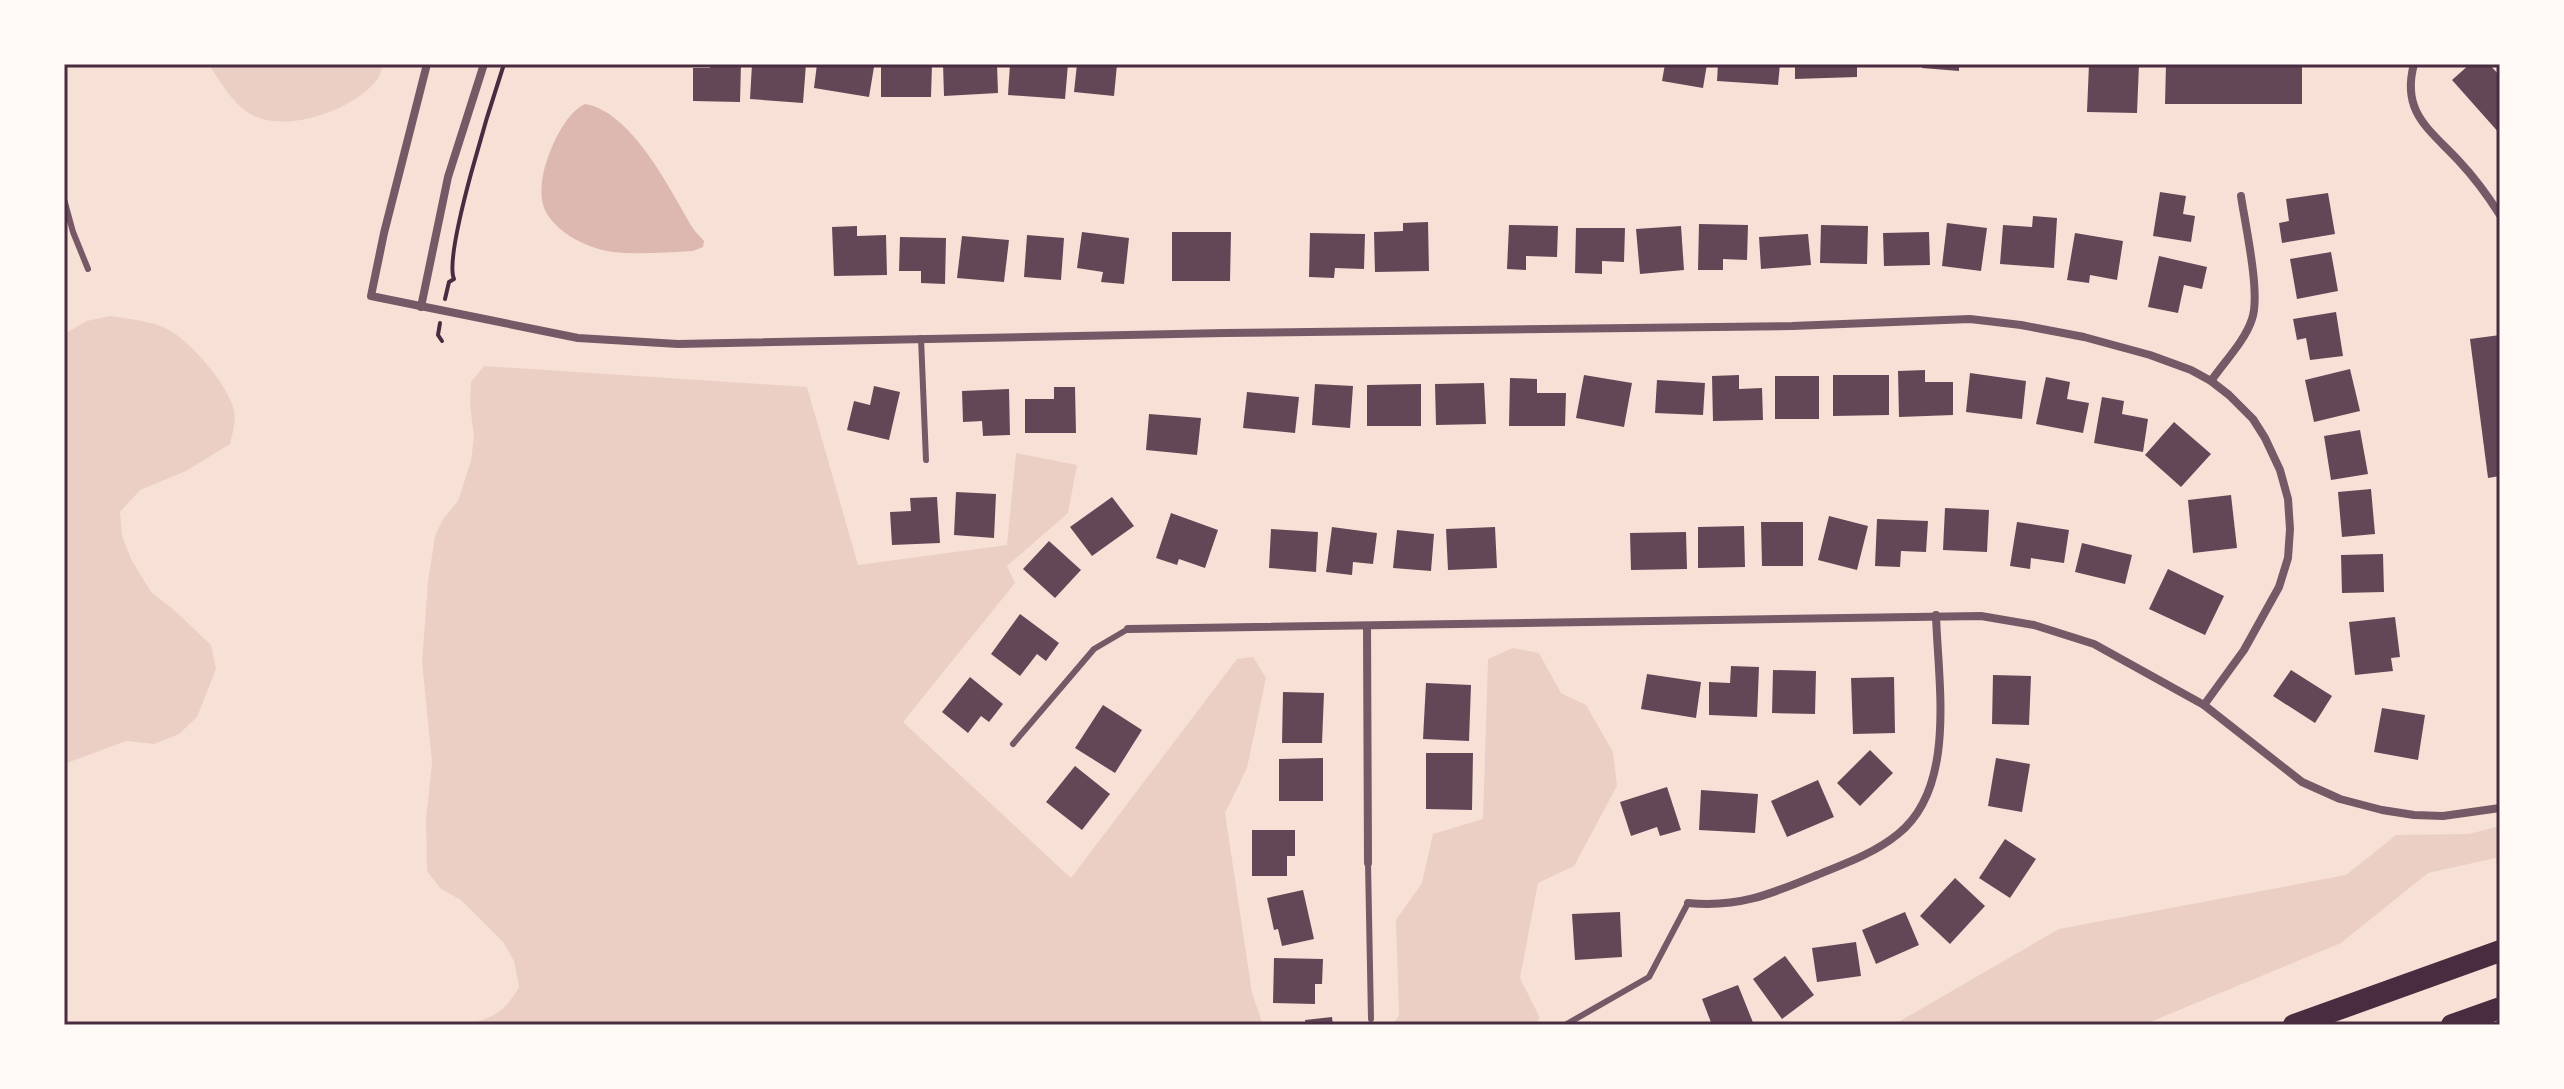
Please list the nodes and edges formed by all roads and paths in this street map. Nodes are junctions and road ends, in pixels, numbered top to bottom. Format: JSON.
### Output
{"nodes":[{"id":1,"x":427,"y":64,"type":"edge"},
{"id":2,"x":484,"y":64,"type":"edge"},
{"id":3,"x":504,"y":64,"type":"edge"},
{"id":4,"x":2414,"y":64,"type":"edge"},
{"id":5,"x":2241,"y":196,"type":"dead end"},
{"id":6,"x":64,"y":199,"type":"edge"},
{"id":7,"x":2500,"y":215,"type":"edge"},
{"id":8,"x":88,"y":269,"type":"dead end"},
{"id":9,"x":449,"y":282,"type":"dead end"},
{"id":10,"x":421,"y":307,"type":"junction"},
{"id":11,"x":438,"y":335,"type":"dead end"},
{"id":12,"x":921,"y":338,"type":"junction"},
{"id":13,"x":442,"y":341,"type":"dead end"},
{"id":14,"x":2211,"y":381,"type":"junction"},
{"id":15,"x":926,"y":460,"type":"dead end"},
{"id":16,"x":1936,"y":615,"type":"junction"},
{"id":17,"x":1367,"y":626,"type":"junction"},
{"id":18,"x":1128,"y":629,"type":"joint"},
{"id":19,"x":2204,"y":705,"type":"junction"},
{"id":20,"x":1013,"y":744,"type":"dead end"},
{"id":21,"x":2500,"y":808,"type":"edge"},
{"id":22,"x":1368,"y":863,"type":"joint"},
{"id":23,"x":1688,"y":903,"type":"joint"},
{"id":24,"x":2500,"y":951,"type":"edge"},
{"id":25,"x":2500,"y":1008,"type":"edge"},
{"id":26,"x":1371,"y":1019,"type":"dead end"},
{"id":27,"x":1565,"y":1025,"type":"edge"},
{"id":28,"x":2294,"y":1025,"type":"edge"},
{"id":29,"x":2452,"y":1025,"type":"edge"}],
"edges":[{"from":1,"to":10,"type":"street"},
{"from":2,"to":10,"type":"street"},
{"from":3,"to":9,"type":"path"},
{"from":4,"to":7,"type":"street"},
{"from":5,"to":14,"type":"street"},
{"from":6,"to":8,"type":"lane"},
{"from":10,"to":12,"type":"street"},
{"from":11,"to":13,"type":"path"},
{"from":12,"to":14,"type":"street"},
{"from":12,"to":15,"type":"lane"},
{"from":14,"to":19,"type":"street"},
{"from":16,"to":17,"type":"street"},
{"from":16,"to":19,"type":"street"},
{"from":16,"to":23,"type":"street"},
{"from":17,"to":18,"type":"street"},
{"from":17,"to":22,"type":"street"},
{"from":18,"to":20,"type":"lane"},
{"from":19,"to":21,"type":"street"},
{"from":22,"to":26,"type":"lane"},
{"from":23,"to":27,"type":"lane"},
{"from":24,"to":28,"type":"highway"},
{"from":25,"to":29,"type":"highway"}]}
